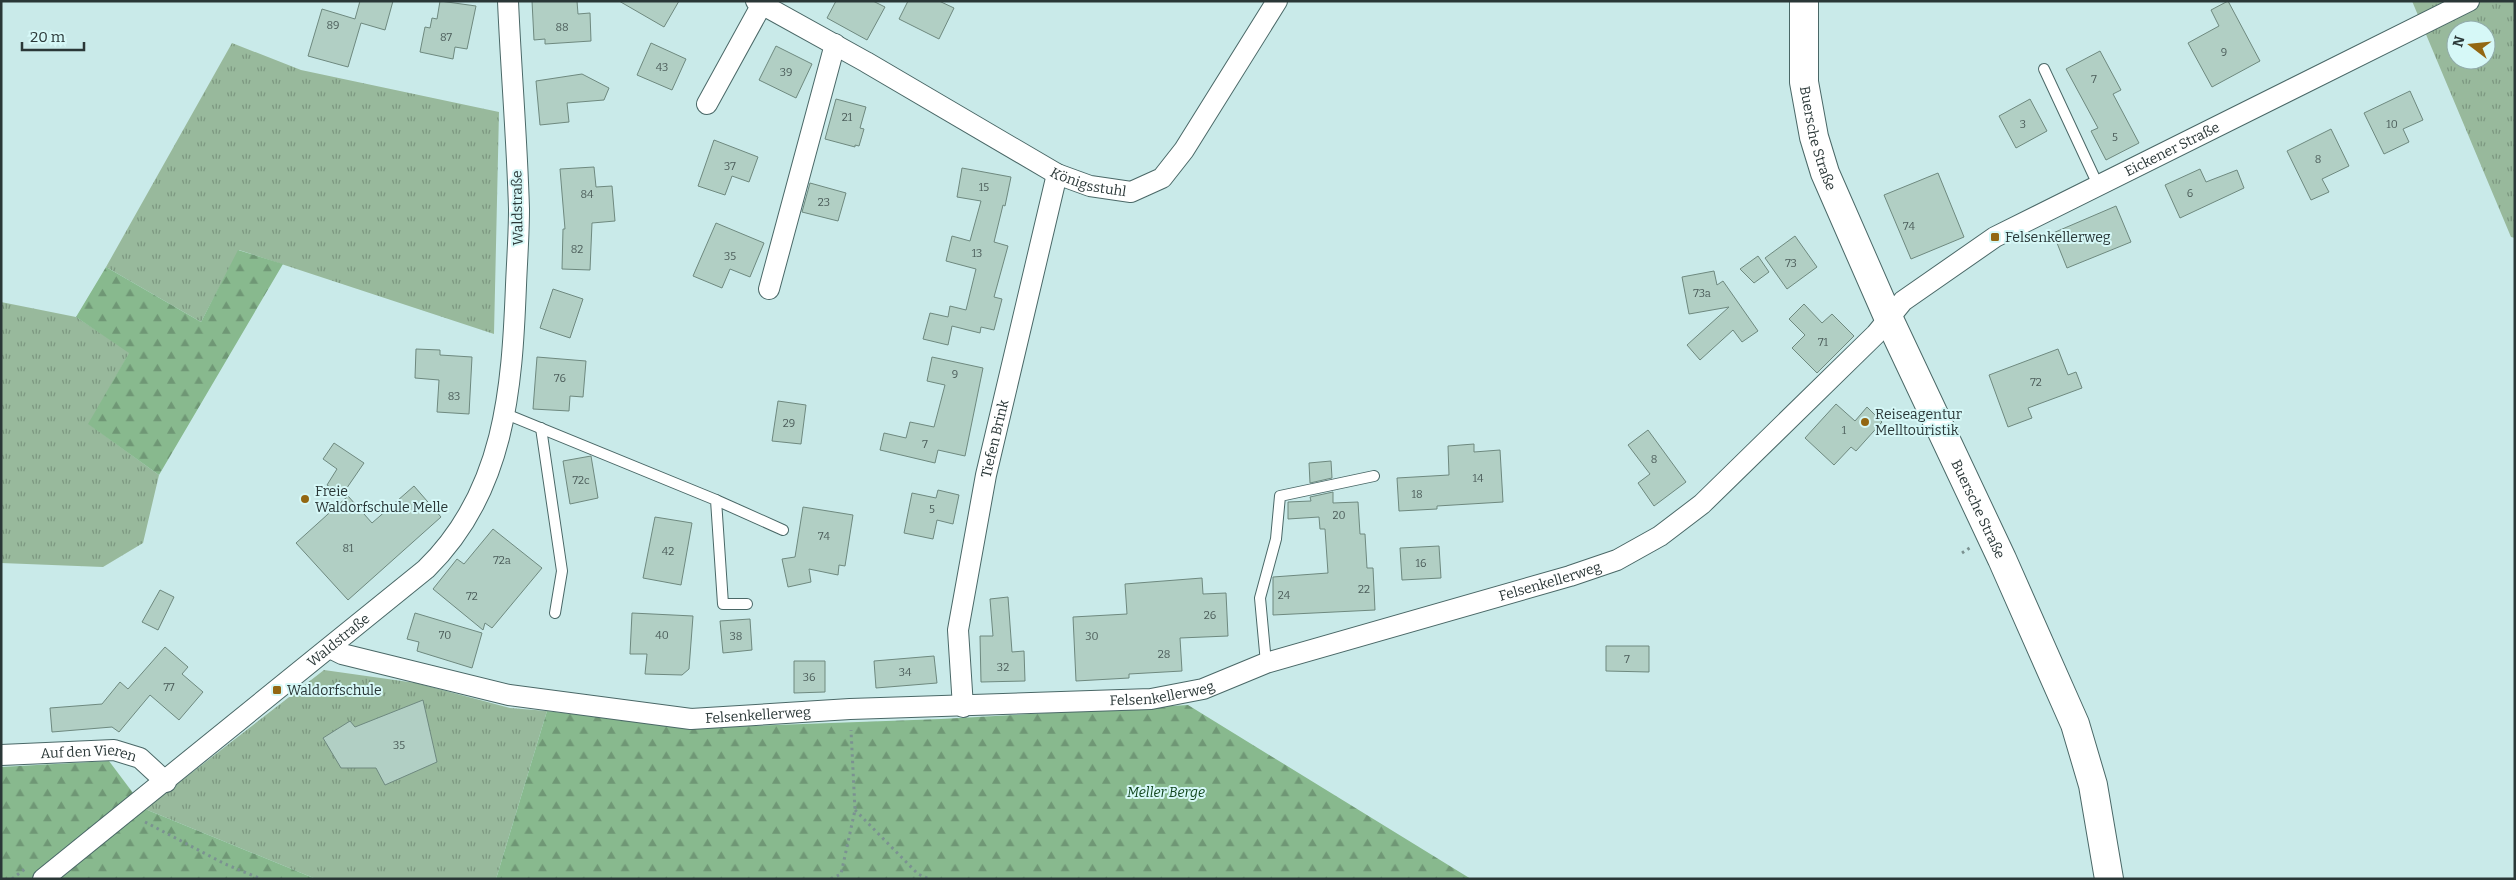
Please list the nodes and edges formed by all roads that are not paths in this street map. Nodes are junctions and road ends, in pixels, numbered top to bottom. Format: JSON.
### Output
{"nodes":[{"id":1,"x":508,"y":1,"type":"edge"},
{"id":2,"x":1277,"y":1,"type":"edge"},
{"id":3,"x":1804,"y":1,"type":"edge"},
{"id":4,"x":2469,"y":1,"type":"edge"},
{"id":5,"x":759,"y":3,"type":"edge"},
{"id":6,"x":835,"y":44,"type":"junction"},
{"id":7,"x":2044,"y":69,"type":"dead end"},
{"id":8,"x":708,"y":104,"type":"dead end"},
{"id":9,"x":1058,"y":174,"type":"junction"},
{"id":10,"x":2098,"y":185,"type":"junction"},
{"id":11,"x":769,"y":289,"type":"dead end"},
{"id":12,"x":1888,"y":317,"type":"junction"},
{"id":13,"x":506,"y":414,"type":"junction"},
{"id":14,"x":540,"y":428,"type":"junction"},
{"id":15,"x":1374,"y":476,"type":"dead end"},
{"id":16,"x":716,"y":500,"type":"junction"},
{"id":17,"x":783,"y":530,"type":"dead end"},
{"id":18,"x":747,"y":604,"type":"dead end"},
{"id":19,"x":555,"y":613,"type":"dead end"},
{"id":20,"x":330,"y":648,"type":"junction"},
{"id":21,"x":1266,"y":663,"type":"junction"},
{"id":22,"x":963,"y":707,"type":"junction"},
{"id":23,"x":1,"y":755,"type":"edge"},
{"id":24,"x":166,"y":782,"type":"junction"},
{"id":25,"x":43,"y":879,"type":"edge"},
{"id":26,"x":2109,"y":879,"type":"edge"}],
"edges":[{"from":1,"to":13,"type":"street","name":"Waldstraße"},
{"from":2,"to":9,"type":"street","name":"Königsstuhl"},
{"from":3,"to":12,"type":"main road","name":"Buersche Straße"},
{"from":4,"to":10,"type":"street","name":"Eickener Straße"},
{"from":5,"to":6,"type":"street","name":"Königsstuhl"},
{"from":5,"to":8,"type":"street","name":"Königsstuhl"},
{"from":6,"to":9,"type":"street","name":"Königsstuhl"},
{"from":6,"to":11,"type":"street"},
{"from":7,"to":10,"type":"lane"},
{"from":9,"to":22,"type":"street","name":"Tiefen Brink"},
{"from":10,"to":12,"type":"street","name":"Eickener Straße"},
{"from":12,"to":21,"type":"street","name":"Felsenkellerweg"},
{"from":12,"to":26,"type":"main road","name":"Buersche Straße"},
{"from":13,"to":14,"type":"lane"},
{"from":13,"to":20,"type":"street","name":"Waldstraße"},
{"from":14,"to":16,"type":"lane"},
{"from":14,"to":19,"type":"lane"},
{"from":15,"to":21,"type":"lane"},
{"from":16,"to":17,"type":"lane"},
{"from":16,"to":18,"type":"lane"},
{"from":20,"to":22,"type":"street","name":"Felsenkellerweg"},
{"from":20,"to":24,"type":"street","name":"Waldstraße"},
{"from":21,"to":22,"type":"street","name":"Felsenkellerweg"},
{"from":23,"to":24,"type":"street","name":"Auf den Vieren"},
{"from":24,"to":25,"type":"street","name":"Waldstraße"}]}
